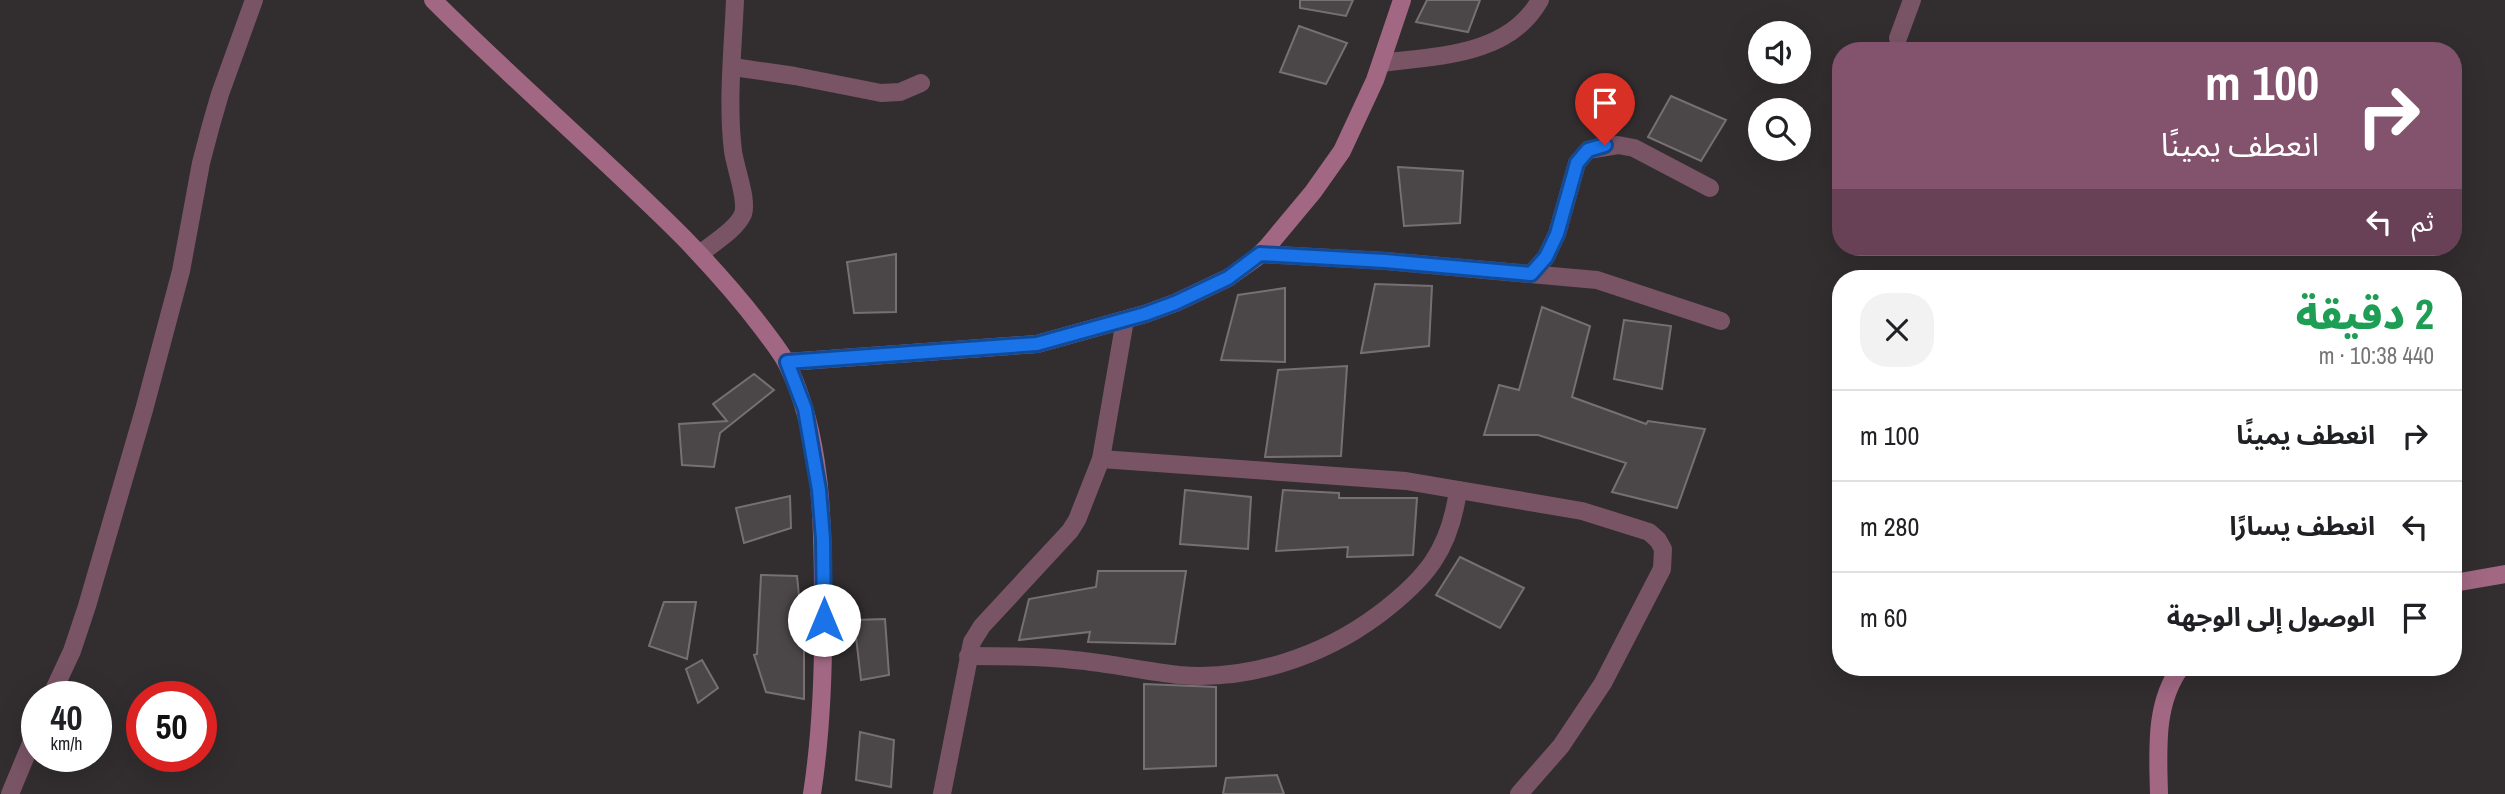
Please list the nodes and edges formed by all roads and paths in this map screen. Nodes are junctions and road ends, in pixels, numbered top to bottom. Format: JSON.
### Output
{"nodes":[{"id":1,"x":254,"y":0,"type":"edge"},
{"id":2,"x":433,"y":0,"type":"edge"},
{"id":3,"x":735,"y":0,"type":"edge"},
{"id":4,"x":1402,"y":0,"type":"edge"},
{"id":5,"x":1540,"y":0,"type":"edge"},
{"id":6,"x":1912,"y":0,"type":"edge"},
{"id":7,"x":1898,"y":38,"type":"dead end"},
{"id":8,"x":1381,"y":63,"type":"junction"},
{"id":9,"x":733,"y":67,"type":"junction"},
{"id":10,"x":921,"y":83,"type":"dead end"},
{"id":11,"x":1710,"y":188,"type":"dead end"},
{"id":12,"x":700,"y":254,"type":"junction"},
{"id":13,"x":1260,"y":254,"type":"junction"},
{"id":14,"x":1531,"y":274,"type":"junction"},
{"id":15,"x":1125,"y":320,"type":"junction"},
{"id":16,"x":1721,"y":321,"type":"dead end"},
{"id":17,"x":787,"y":362,"type":"junction"},
{"id":18,"x":1101,"y":459,"type":"junction"},
{"id":19,"x":1458,"y":490,"type":"junction"},
{"id":20,"x":2505,"y":574,"type":"edge"},
{"id":21,"x":2462,"y":582,"type":"edge"},
{"id":22,"x":968,"y":656,"type":"junction"},
{"id":23,"x":2174,"y":676,"type":"edge"},
{"id":24,"x":58,"y":681,"type":"edge"},
{"id":25,"x":21,"y":768,"type":"edge"},
{"id":26,"x":10,"y":794,"type":"edge"},
{"id":27,"x":812,"y":794,"type":"edge"},
{"id":28,"x":942,"y":794,"type":"edge"},
{"id":29,"x":1519,"y":794,"type":"edge"},
{"id":30,"x":2159,"y":794,"type":"edge"}],
"edges":[{"from":1,"to":24,"type":"street"},
{"from":2,"to":12,"type":"main road"},
{"from":3,"to":9,"type":"street"},
{"from":4,"to":8,"type":"main road"},
{"from":5,"to":8,"type":"street"},
{"from":6,"to":7,"type":"street"},
{"from":8,"to":13,"type":"main road"},
{"from":9,"to":10,"type":"street"},
{"from":9,"to":12,"type":"street"},
{"from":11,"to":14,"type":"street"},
{"from":12,"to":17,"type":"main road"},
{"from":13,"to":14,"type":"street"},
{"from":13,"to":15,"type":"main road"},
{"from":14,"to":16,"type":"street"},
{"from":15,"to":17,"type":"main road"},
{"from":15,"to":18,"type":"street"},
{"from":17,"to":27,"type":"main road"},
{"from":18,"to":19,"type":"street"},
{"from":18,"to":22,"type":"street"},
{"from":19,"to":22,"type":"street"},
{"from":19,"to":29,"type":"street"},
{"from":20,"to":21,"type":"main road"},
{"from":22,"to":28,"type":"street"},
{"from":23,"to":30,"type":"main road"},
{"from":25,"to":26,"type":"street"}]}
